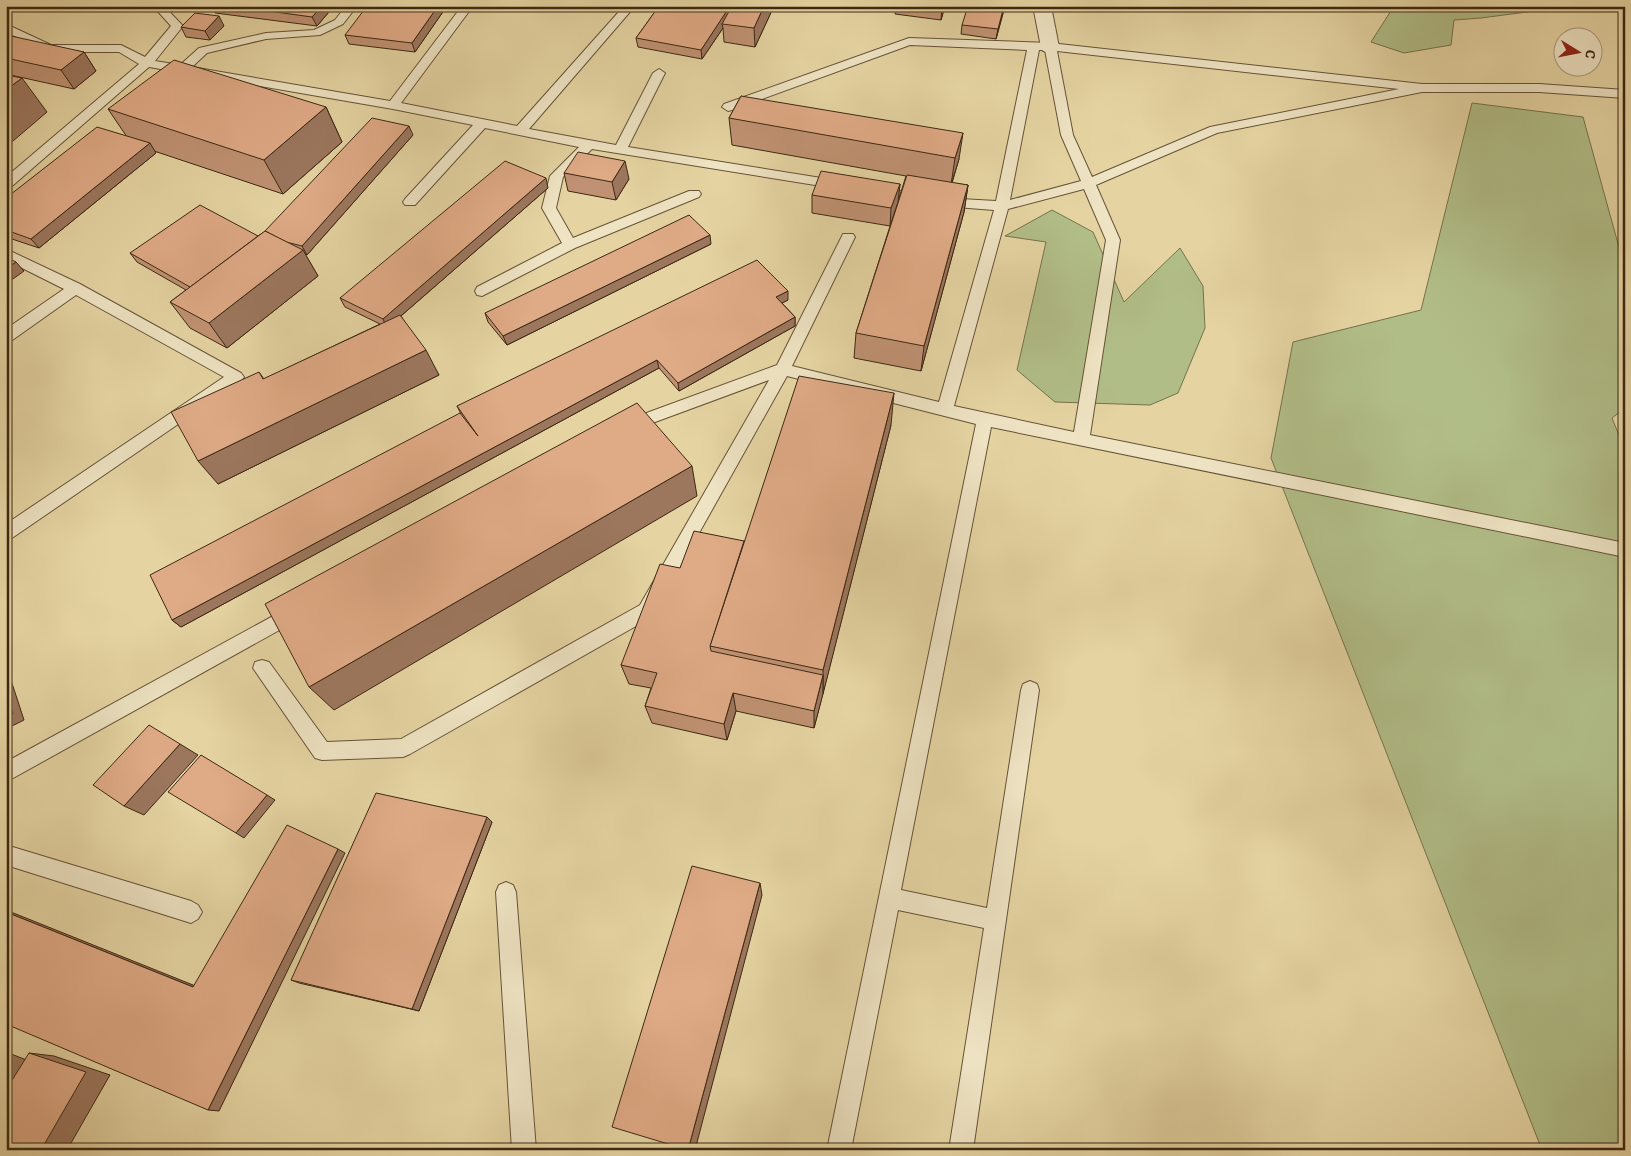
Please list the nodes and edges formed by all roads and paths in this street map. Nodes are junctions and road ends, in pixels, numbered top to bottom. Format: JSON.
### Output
{"nodes":[{"id":1,"x":158,"y":6,"type":"edge"},
{"id":2,"x":352,"y":6,"type":"edge"},
{"id":3,"x":468,"y":6,"type":"edge"},
{"id":4,"x":630,"y":6,"type":"edge"},
{"id":5,"x":1042,"y":6,"type":"edge"},
{"id":6,"x":6,"y":27,"type":"edge"},
{"id":7,"x":1042,"y":46,"type":"junction"},
{"id":8,"x":147,"y":63,"type":"junction"},
{"id":9,"x":182,"y":70,"type":"junction"},
{"id":10,"x":659,"y":73,"type":"dead end"},
{"id":11,"x":1422,"y":88,"type":"junction"},
{"id":12,"x":1625,"y":94,"type":"edge"},
{"id":13,"x":393,"y":105,"type":"junction"},
{"id":14,"x":728,"y":107,"type":"dead end"},
{"id":15,"x":482,"y":123,"type":"junction"},
{"id":16,"x":521,"y":130,"type":"junction"},
{"id":17,"x":589,"y":144,"type":"junction"},
{"id":18,"x":620,"y":150,"type":"junction"},
{"id":19,"x":6,"y":184,"type":"edge"},
{"id":20,"x":1087,"y":184,"type":"junction"},
{"id":21,"x":694,"y":194,"type":"dead end"},
{"id":22,"x":410,"y":202,"type":"dead end"},
{"id":23,"x":1002,"y":206,"type":"junction"},
{"id":24,"x":848,"y":237,"type":"dead end"},
{"id":25,"x":570,"y":245,"type":"junction"},
{"id":26,"x":6,"y":254,"type":"edge"},
{"id":27,"x":75,"y":288,"type":"junction"},
{"id":28,"x":482,"y":291,"type":"dead end"},
{"id":29,"x":6,"y":337,"type":"edge"},
{"id":30,"x":782,"y":369,"type":"junction"},
{"id":31,"x":944,"y":410,"type":"junction"},
{"id":32,"x":985,"y":420,"type":"junction"},
{"id":33,"x":615,"y":434,"type":"edge"},
{"id":34,"x":1081,"y":440,"type":"junction"},
{"id":35,"x":6,"y":533,"type":"edge"},
{"id":36,"x":1625,"y":550,"type":"edge"},
{"id":37,"x":311,"y":603,"type":"edge"},
{"id":38,"x":262,"y":668,"type":"dead end"},
{"id":39,"x":1030,"y":690,"type":"dead end"},
{"id":40,"x":6,"y":773,"type":"edge"},
{"id":41,"x":6,"y":855,"type":"edge"},
{"id":42,"x":506,"y":892,"type":"dead end"},
{"id":43,"x":889,"y":898,"type":"junction"},
{"id":44,"x":191,"y":912,"type":"dead end"},
{"id":45,"x":996,"y":920,"type":"junction"},
{"id":46,"x":524,"y":1150,"type":"edge"},
{"id":47,"x":840,"y":1150,"type":"edge"},
{"id":48,"x":961,"y":1150,"type":"edge"}],
"edges":[{"from":1,"to":8,"type":"lane"},
{"from":2,"to":9,"type":"lane"},
{"from":3,"to":13,"type":"lane"},
{"from":4,"to":16,"type":"lane"},
{"from":5,"to":7,"type":"street"},
{"from":6,"to":8,"type":"lane"},
{"from":7,"to":11,"type":"lane"},
{"from":7,"to":14,"type":"lane"},
{"from":7,"to":20,"type":"lane"},
{"from":7,"to":23,"type":"lane"},
{"from":8,"to":9,"type":"lane"},
{"from":8,"to":19,"type":"lane"},
{"from":9,"to":13,"type":"lane"},
{"from":10,"to":18,"type":"lane"},
{"from":11,"to":12,"type":"lane"},
{"from":11,"to":20,"type":"lane"},
{"from":13,"to":15,"type":"lane"},
{"from":15,"to":16,"type":"lane"},
{"from":15,"to":22,"type":"lane"},
{"from":16,"to":17,"type":"lane"},
{"from":17,"to":18,"type":"lane"},
{"from":17,"to":25,"type":"lane"},
{"from":18,"to":23,"type":"lane"},
{"from":20,"to":23,"type":"lane"},
{"from":20,"to":34,"type":"lane"},
{"from":21,"to":25,"type":"lane"},
{"from":23,"to":31,"type":"lane"},
{"from":24,"to":30,"type":"lane"},
{"from":25,"to":28,"type":"lane"},
{"from":26,"to":27,"type":"lane"},
{"from":27,"to":29,"type":"lane"},
{"from":27,"to":35,"type":"lane"},
{"from":30,"to":31,"type":"lane"},
{"from":30,"to":33,"type":"lane"},
{"from":30,"to":38,"type":"lane"},
{"from":31,"to":32,"type":"lane"},
{"from":32,"to":34,"type":"lane"},
{"from":32,"to":43,"type":"lane"},
{"from":34,"to":36,"type":"lane"},
{"from":37,"to":40,"type":"lane"},
{"from":39,"to":45,"type":"lane"},
{"from":41,"to":44,"type":"lane"},
{"from":42,"to":46,"type":"lane"},
{"from":43,"to":45,"type":"lane"},
{"from":43,"to":47,"type":"lane"},
{"from":45,"to":48,"type":"lane"}]}
